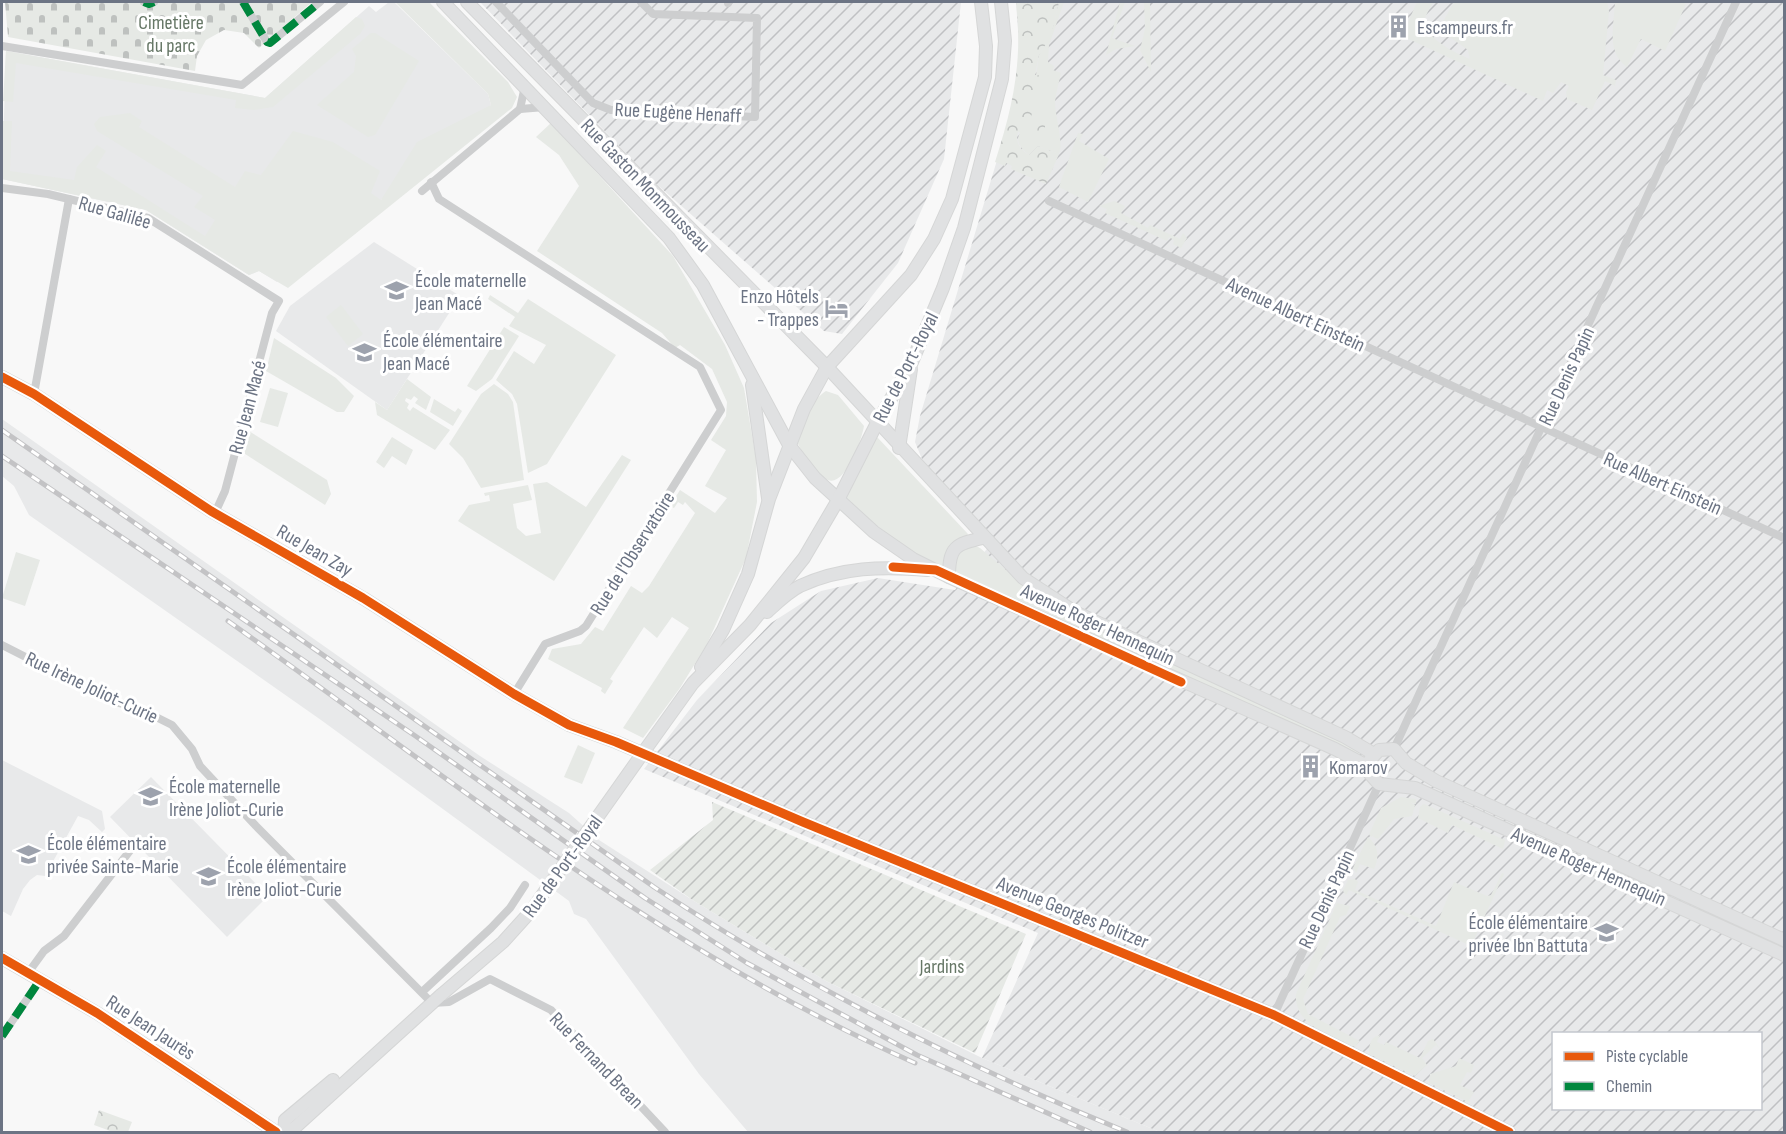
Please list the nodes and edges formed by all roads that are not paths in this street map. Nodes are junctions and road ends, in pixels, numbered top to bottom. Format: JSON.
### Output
{"nodes":[{"id":1,"x":144,"y":2,"type":"edge"},
{"id":2,"x":154,"y":2,"type":"edge"},
{"id":3,"x":243,"y":2,"type":"edge"},
{"id":4,"x":320,"y":2,"type":"edge"},
{"id":5,"x":344,"y":2,"type":"edge"},
{"id":6,"x":443,"y":2,"type":"edge"},
{"id":7,"x":467,"y":2,"type":"edge"},
{"id":8,"x":496,"y":2,"type":"edge"},
{"id":9,"x":641,"y":2,"type":"edge"},
{"id":10,"x":981,"y":2,"type":"edge"},
{"id":11,"x":1001,"y":2,"type":"edge"},
{"id":12,"x":1736,"y":2,"type":"edge"},
{"id":13,"x":2,"y":46,"type":"edge"},
{"id":14,"x":525,"y":86,"type":"junction"},
{"id":15,"x":545,"y":107,"type":"junction"},
{"id":16,"x":520,"y":109,"type":"junction"},
{"id":17,"x":431,"y":182,"type":"junction"},
{"id":18,"x":2,"y":188,"type":"edge"},
{"id":19,"x":422,"y":191,"type":"dead end"},
{"id":20,"x":69,"y":199,"type":"junction"},
{"id":21,"x":1049,"y":201,"type":"dead end"},
{"id":22,"x":279,"y":301,"type":"joint"},
{"id":23,"x":912,"y":362,"type":"junction"},
{"id":24,"x":827,"y":368,"type":"junction"},
{"id":25,"x":750,"y":375,"type":"junction"},
{"id":26,"x":2,"y":377,"type":"edge"},
{"id":27,"x":34,"y":394,"type":"junction"},
{"id":28,"x":877,"y":423,"type":"junction"},
{"id":29,"x":1542,"y":428,"type":"junction"},
{"id":30,"x":789,"y":445,"type":"junction"},
{"id":31,"x":899,"y":448,"type":"junction"},
{"id":32,"x":768,"y":499,"type":"junction"},
{"id":33,"x":838,"y":500,"type":"junction"},
{"id":34,"x":215,"y":513,"type":"junction"},
{"id":35,"x":983,"y":538,"type":"junction"},
{"id":36,"x":1785,"y":538,"type":"edge"},
{"id":37,"x":936,"y":570,"type":"junction"},
{"id":38,"x":949,"y":577,"type":"junction"},
{"id":39,"x":750,"y":625,"type":"junction"},
{"id":40,"x":2,"y":645,"type":"edge"},
{"id":41,"x":693,"y":683,"type":"junction"},
{"id":42,"x":514,"y":694,"type":"junction"},
{"id":43,"x":616,"y":742,"type":"joint"},
{"id":44,"x":1394,"y":749,"type":"junction"},
{"id":45,"x":1374,"y":754,"type":"junction"},
{"id":46,"x":1406,"y":763,"type":"junction"},
{"id":47,"x":1369,"y":767,"type":"junction"},
{"id":48,"x":1385,"y":785,"type":"junction"},
{"id":49,"x":132,"y":848,"type":"dead end"},
{"id":50,"x":525,"y":885,"type":"dead end"},
{"id":51,"x":1785,"y":940,"type":"edge"},
{"id":52,"x":1785,"y":955,"type":"edge"},
{"id":53,"x":2,"y":958,"type":"edge"},
{"id":54,"x":28,"y":973,"type":"junction"},
{"id":55,"x":40,"y":980,"type":"junction"},
{"id":56,"x":422,"y":992,"type":"junction"},
{"id":57,"x":436,"y":999,"type":"junction"},
{"id":58,"x":1274,"y":1015,"type":"junction"},
{"id":59,"x":405,"y":1025,"type":"junction"},
{"id":60,"x":2,"y":1035,"type":"edge"},
{"id":61,"x":276,"y":1132,"type":"edge"},
{"id":62,"x":284,"y":1132,"type":"edge"},
{"id":63,"x":290,"y":1132,"type":"edge"},
{"id":64,"x":665,"y":1132,"type":"edge"},
{"id":65,"x":1509,"y":1132,"type":"edge"}],
"edges":[{"from":1,"to":2,"type":"street"},
{"from":3,"to":4,"type":"street"},
{"from":5,"to":13,"type":"street"},
{"from":6,"to":14,"type":"street","name":"Rue Gaston Monmousseau"},
{"from":7,"to":24,"type":"street","name":"Rue Gaston Monmousseau"},
{"from":8,"to":9,"type":"street","name":"Rue Eugène Henaff"},
{"from":10,"to":24,"type":"street","name":"Rue de Port-Royal"},
{"from":11,"to":23,"type":"street","name":"Rue de Port-Royal"},
{"from":12,"to":29,"type":"street","name":"Rue Denis Papin"},
{"from":14,"to":15,"type":"street","name":"Rue Gaston Monmousseau"},
{"from":14,"to":16,"type":"street"},
{"from":15,"to":16,"type":"street"},
{"from":15,"to":25,"type":"street","name":"Rue Gaston Monmousseau"},
{"from":16,"to":17,"type":"street"},
{"from":17,"to":19,"type":"street"},
{"from":17,"to":42,"type":"street","name":"Rue de l'Observatoire"},
{"from":18,"to":20,"type":"street","name":"Rue Galilée"},
{"from":20,"to":22,"type":"street","name":"Rue Galilée"},
{"from":20,"to":27,"type":"street"},
{"from":21,"to":29,"type":"street","name":"Avenue Albert Einstein"},
{"from":22,"to":34,"type":"street","name":"Rue Jean Macé"},
{"from":23,"to":28,"type":"street","name":"Rue de Port-Royal"},
{"from":23,"to":31,"type":"street"},
{"from":24,"to":28,"type":"street","name":"Rue Gaston Monmousseau"},
{"from":24,"to":30,"type":"street","name":"Rue de Port-Royal"},
{"from":25,"to":30,"type":"street","name":"Rue Gaston Monmousseau"},
{"from":25,"to":32,"type":"street"},
{"from":26,"to":27,"type":"street","name":"Rue Jean Zay"},
{"from":27,"to":34,"type":"street","name":"Rue Jean Zay"},
{"from":28,"to":31,"type":"street","name":"Rue Gaston Monmousseau"},
{"from":28,"to":33,"type":"street","name":"Rue de Port-Royal"},
{"from":29,"to":36,"type":"street","name":"Rue Albert Einstein"},
{"from":29,"to":44,"type":"street","name":"Rue Denis Papin"},
{"from":30,"to":32,"type":"street","name":"Rue de Port-Royal"},
{"from":30,"to":33,"type":"street","name":"Rue Gaston Monmousseau"},
{"from":31,"to":35,"type":"street","name":"Avenue Roger Hennequin"},
{"from":32,"to":41,"type":"street","name":"Rue de Port-Royal"},
{"from":33,"to":37,"type":"street","name":"Avenue Roger Hennequin"},
{"from":33,"to":39,"type":"street","name":"Rue de Port-Royal"},
{"from":34,"to":42,"type":"street","name":"Rue Jean Zay"},
{"from":35,"to":38,"type":"street"},
{"from":35,"to":45,"type":"street","name":"Avenue Roger Hennequin"},
{"from":37,"to":38,"type":"street","name":"Avenue Roger Hennequin"},
{"from":37,"to":39,"type":"street"},
{"from":38,"to":47,"type":"street","name":"Avenue Roger Hennequin"},
{"from":39,"to":41,"type":"street","name":"Rue de Port-Royal"},
{"from":40,"to":56,"type":"street","name":"Rue Irène Joliot-Curie"},
{"from":41,"to":57,"type":"street","name":"Rue de Port-Royal","bridge":true},
{"from":42,"to":43,"type":"street","name":"Rue Jean Zay"},
{"from":43,"to":58,"type":"street","name":"Avenue Georges Politzer"},
{"from":44,"to":45,"type":"street"},
{"from":44,"to":46,"type":"street","name":"Avenue Roger Hennequin"},
{"from":45,"to":47,"type":"street"},
{"from":46,"to":48,"type":"street"},
{"from":46,"to":51,"type":"street","name":"Avenue Roger Hennequin"},
{"from":47,"to":48,"type":"street"},
{"from":48,"to":52,"type":"street","name":"Avenue Roger Hennequin"},
{"from":48,"to":58,"type":"street","name":"Rue Denis Papin"},
{"from":49,"to":54,"type":"street"},
{"from":50,"to":56,"type":"street"},
{"from":53,"to":54,"type":"street","name":"Rue Jean Jaurès"},
{"from":54,"to":55,"type":"street","name":"Rue Jean Jaurès"},
{"from":55,"to":60,"type":"street"},
{"from":55,"to":61,"type":"street","name":"Rue Jean Jaurès"},
{"from":56,"to":57,"type":"street"},
{"from":57,"to":59,"type":"street","name":"Rue de Port-Royal"},
{"from":57,"to":64,"type":"street","name":"Rue Fernand Brean"},
{"from":58,"to":65,"type":"street","name":"Avenue Georges Politzer"},
{"from":59,"to":62,"type":"street","name":"Rue de Port-Royal"},
{"from":59,"to":63,"type":"street","name":"Rue de Port-Royal"}]}
